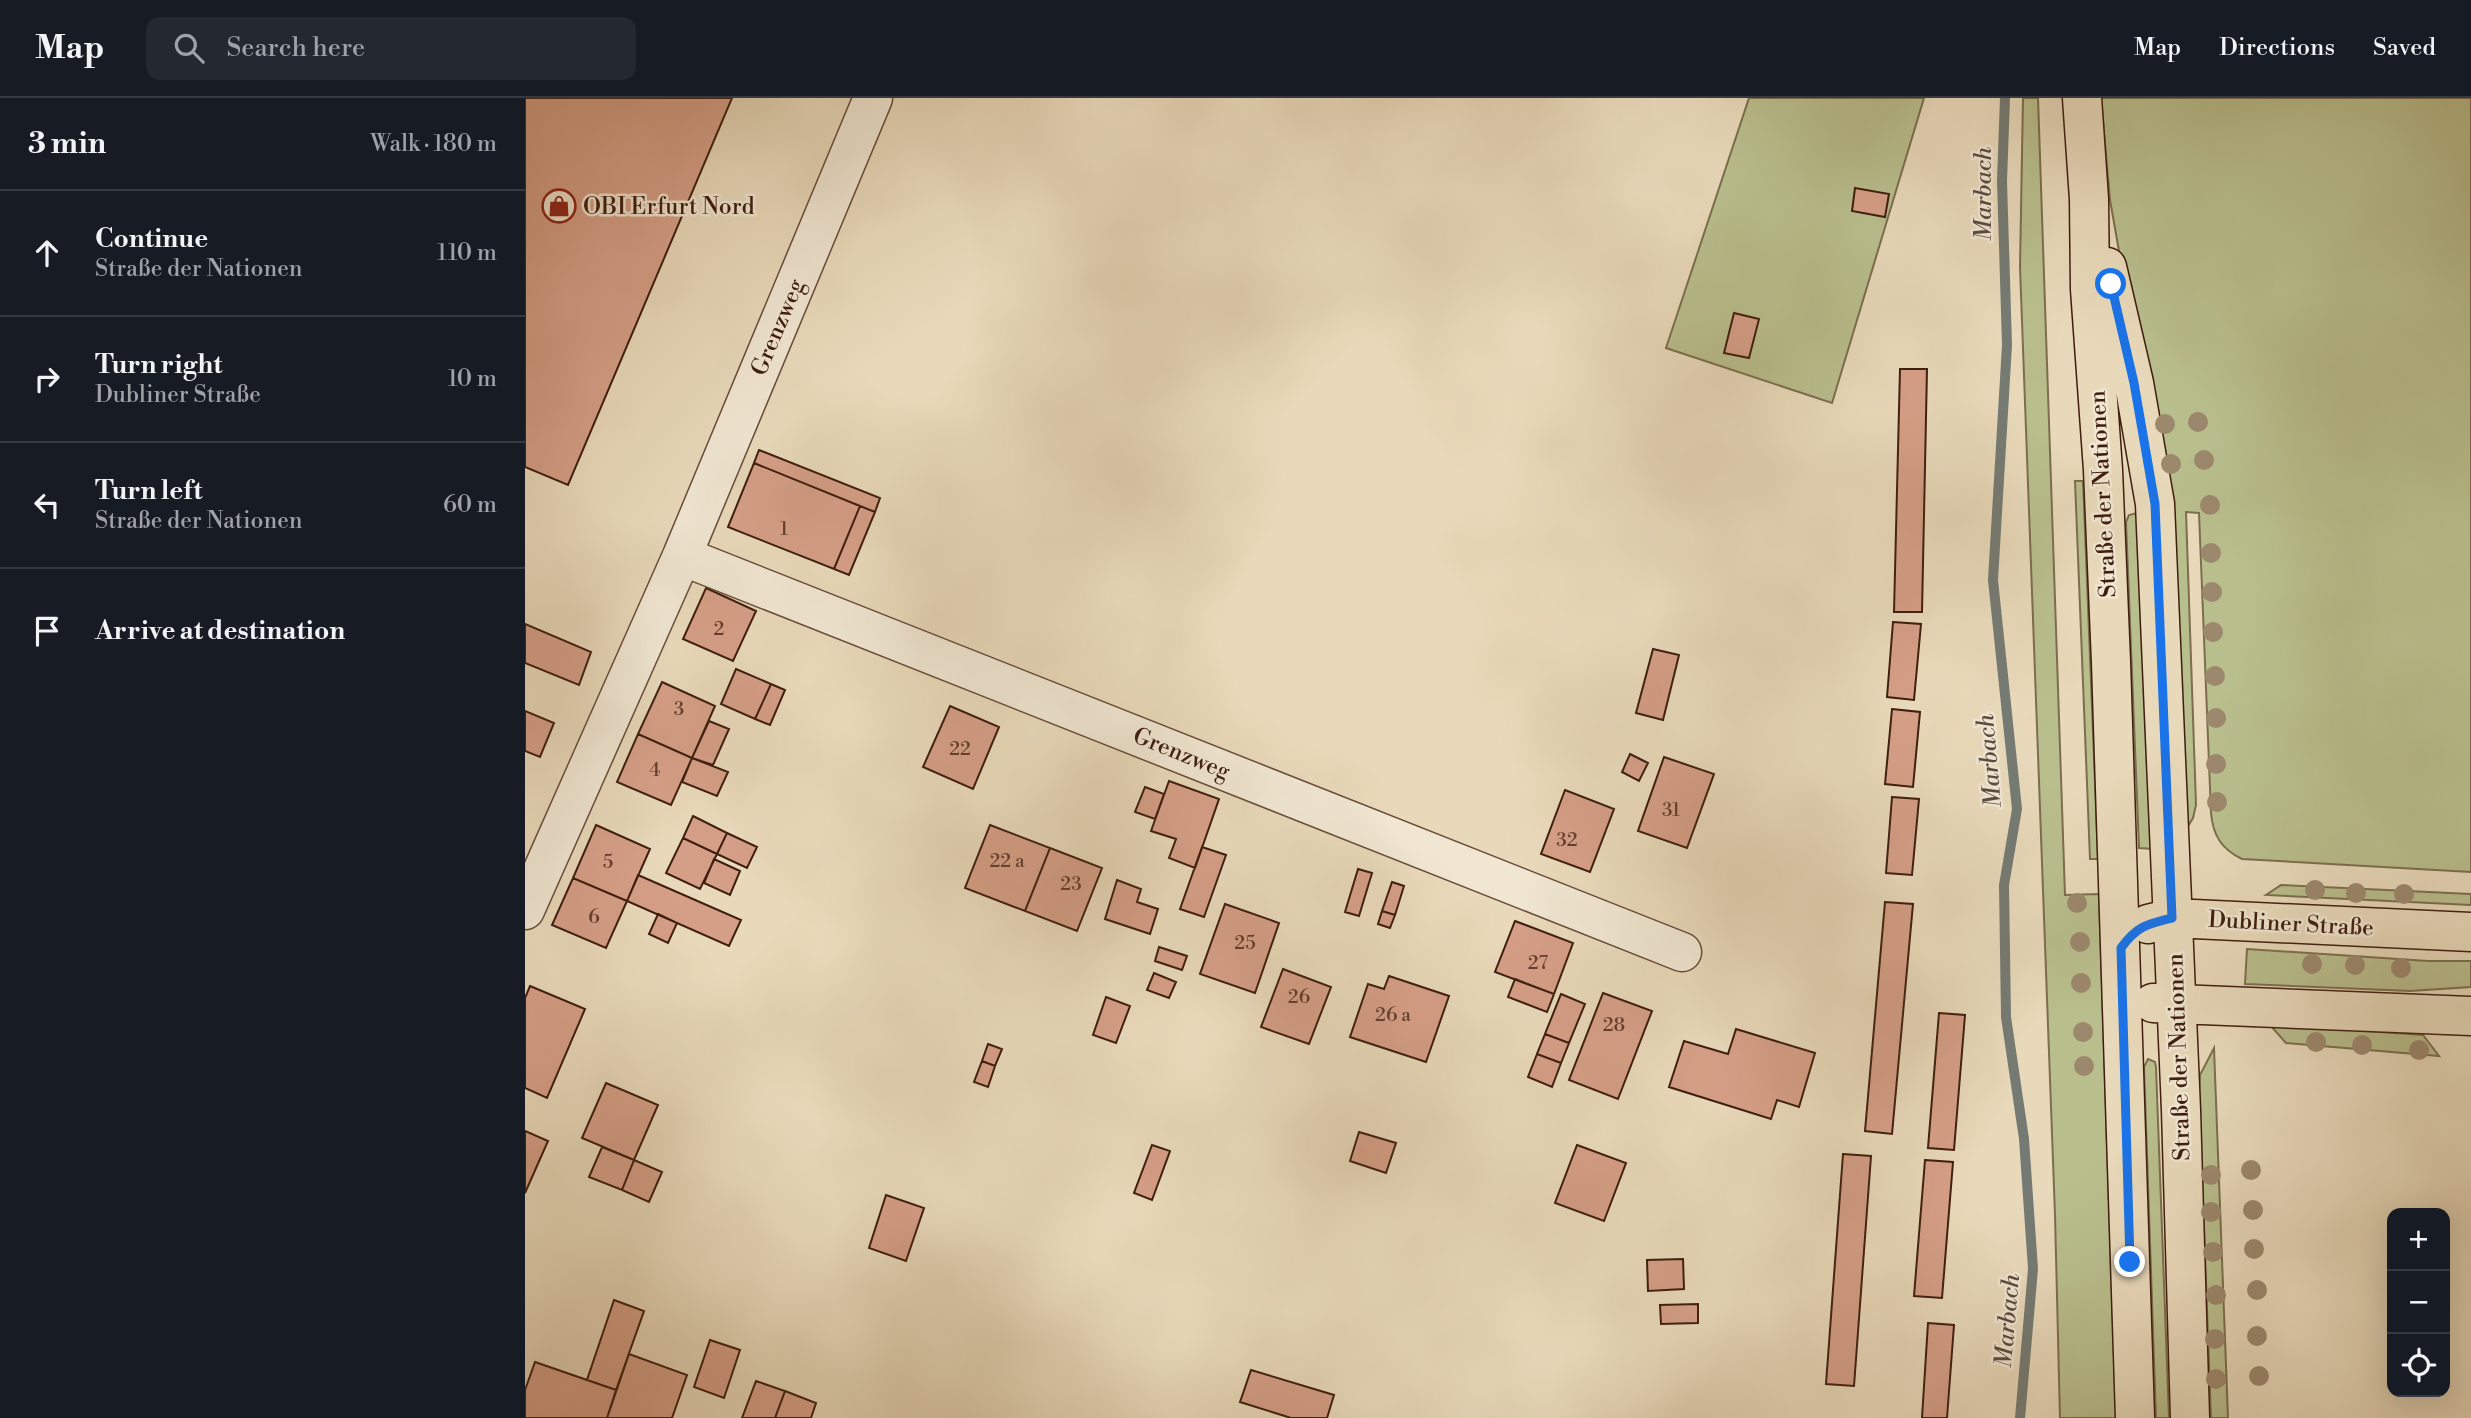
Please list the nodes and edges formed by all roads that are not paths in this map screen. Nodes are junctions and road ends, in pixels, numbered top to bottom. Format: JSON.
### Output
{"nodes":[{"id":1,"x":873,"y":98,"type":"edge"},
{"id":2,"x":2082,"y":98,"type":"edge"},
{"id":3,"x":2089,"y":199,"type":"junction"},
{"id":4,"x":682,"y":556,"type":"junction"},
{"id":5,"x":525,"y":911,"type":"edge"},
{"id":6,"x":2172,"y":918,"type":"junction"},
{"id":7,"x":2471,"y":932,"type":"edge"},
{"id":8,"x":1682,"y":952,"type":"dead end"},
{"id":9,"x":2121,"y":962,"type":"junction"},
{"id":10,"x":2177,"y":1004,"type":"junction"},
{"id":11,"x":2471,"y":1016,"type":"edge"},
{"id":12,"x":2135,"y":1418,"type":"edge"},
{"id":13,"x":2190,"y":1418,"type":"edge"}],
"edges":[{"from":1,"to":4,"type":"street","name":"Grenzweg"},
{"from":2,"to":3,"type":"main road","name":"Straße der Nationen"},
{"from":3,"to":6,"type":"main road","name":"Straße der Nationen"},
{"from":3,"to":9,"type":"main road","name":"Straße der Nationen"},
{"from":4,"to":5,"type":"street","name":"Grenzweg"},
{"from":4,"to":8,"type":"street","name":"Grenzweg"},
{"from":6,"to":7,"type":"main road","name":"Dubliner Straße"},
{"from":6,"to":9,"type":"main road","name":"Dubliner Straße"},
{"from":6,"to":10,"type":"main road","name":"Straße der Nationen"},
{"from":9,"to":10,"type":"main road"},
{"from":9,"to":12,"type":"main road","name":"Straße der Nationen"},
{"from":10,"to":11,"type":"main road"},
{"from":10,"to":13,"type":"main road","name":"Straße der Nationen"}]}
